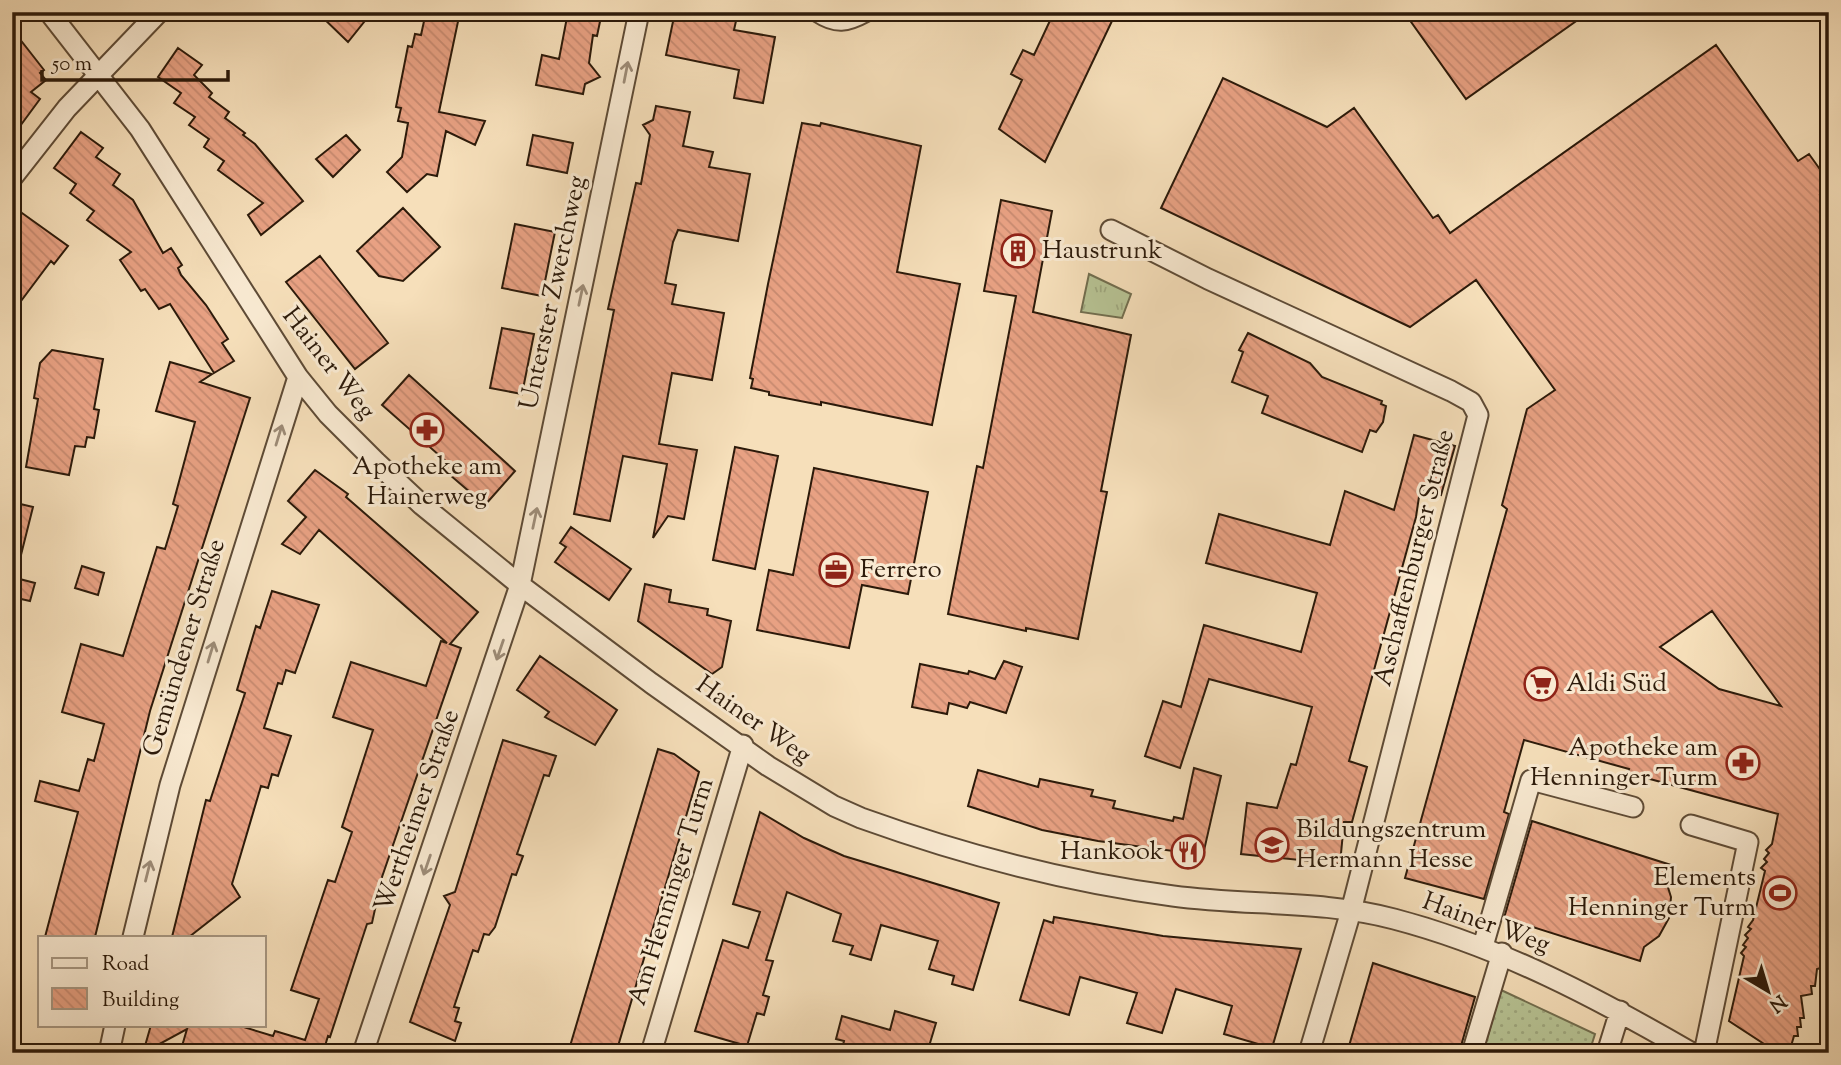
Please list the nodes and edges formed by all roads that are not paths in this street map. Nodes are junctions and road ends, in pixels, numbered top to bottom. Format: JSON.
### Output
{"nodes":[{"id":1,"x":49,"y":12,"type":"edge"},
{"id":2,"x":159,"y":12,"type":"edge"},
{"id":3,"x":639,"y":12,"type":"edge"},
{"id":4,"x":818,"y":12,"type":"edge"},
{"id":5,"x":865,"y":12,"type":"edge"},
{"id":6,"x":99,"y":74,"type":"junction"},
{"id":7,"x":12,"y":178,"type":"edge"},
{"id":8,"x":1111,"y":230,"type":"dead end"},
{"id":9,"x":298,"y":377,"type":"junction"},
{"id":10,"x":520,"y":585,"type":"junction"},
{"id":11,"x":743,"y":745,"type":"junction"},
{"id":12,"x":1633,"y":807,"type":"dead end"},
{"id":13,"x":1691,"y":825,"type":"dead end"},
{"id":14,"x":1351,"y":911,"type":"junction"},
{"id":15,"x":133,"y":936,"type":"edge"},
{"id":16,"x":1483,"y":946,"type":"junction"},
{"id":17,"x":1502,"y":953,"type":"junction"},
{"id":18,"x":1620,"y":1011,"type":"junction"},
{"id":19,"x":115,"y":1026,"type":"edge"},
{"id":20,"x":109,"y":1053,"type":"edge"},
{"id":21,"x":363,"y":1053,"type":"edge"},
{"id":22,"x":652,"y":1053,"type":"edge"},
{"id":23,"x":1309,"y":1053,"type":"edge"},
{"id":24,"x":1472,"y":1053,"type":"edge"},
{"id":25,"x":1607,"y":1053,"type":"edge"},
{"id":26,"x":1692,"y":1053,"type":"edge"},
{"id":27,"x":1703,"y":1053,"type":"edge"}],
"edges":[{"from":1,"to":6,"type":"street","name":"Hainer Weg"},
{"from":2,"to":6,"type":"street"},
{"from":10,"to":3,"type":"street","name":"Unterster Zwerchweg","one_way":true},
{"from":4,"to":5,"type":"street"},
{"from":6,"to":7,"type":"street"},
{"from":6,"to":9,"type":"street","name":"Hainer Weg"},
{"from":8,"to":14,"type":"street","name":"Aschaffenburger Straße"},
{"from":9,"to":10,"type":"street","name":"Hainer Weg"},
{"from":15,"to":9,"type":"street","name":"Gemündener Straße","one_way":true},
{"from":10,"to":11,"type":"street","name":"Hainer Weg"},
{"from":10,"to":21,"type":"street","name":"Wertheimer Straße","one_way":true},
{"from":11,"to":14,"type":"street","name":"Hainer Weg"},
{"from":11,"to":22,"type":"street","name":"Am Henninger Turm"},
{"from":12,"to":16,"type":"street"},
{"from":13,"to":27,"type":"street"},
{"from":14,"to":16,"type":"street","name":"Hainer Weg"},
{"from":14,"to":23,"type":"street"},
{"from":16,"to":17,"type":"street","name":"Hainer Weg"},
{"from":17,"to":18,"type":"street","name":"Hainer Weg"},
{"from":17,"to":24,"type":"street"},
{"from":18,"to":25,"type":"street"},
{"from":18,"to":26,"type":"street","name":"Hainer Weg"},
{"from":19,"to":20,"type":"street"}]}
